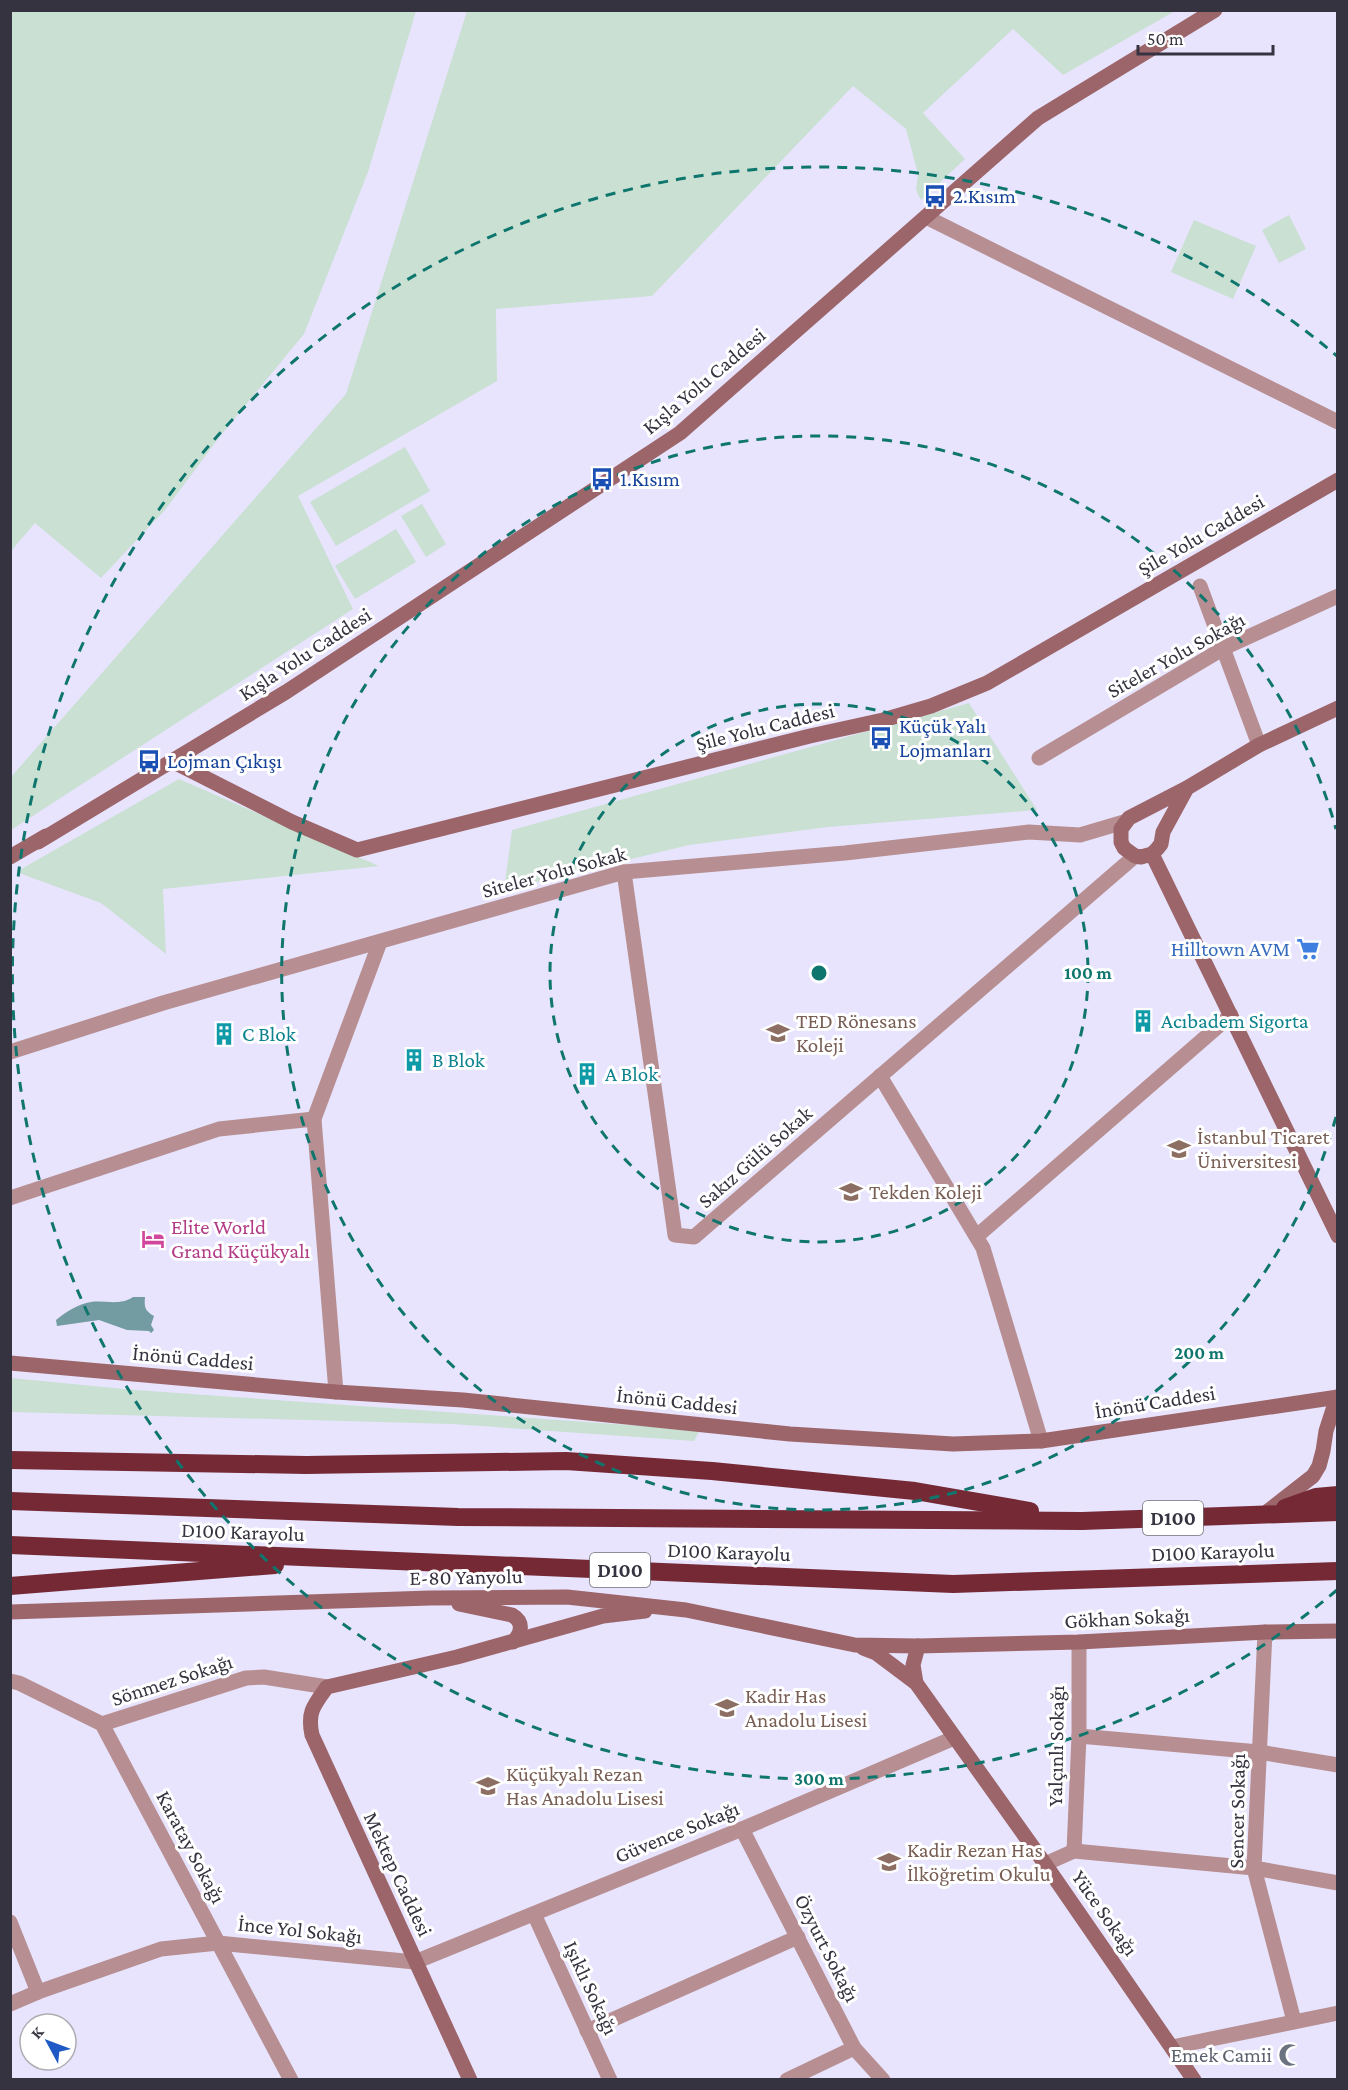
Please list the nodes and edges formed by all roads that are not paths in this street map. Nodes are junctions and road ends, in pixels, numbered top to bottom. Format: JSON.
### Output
{"nodes":[{"id":1,"x":1215,"y":10,"type":"edge"},
{"id":2,"x":926,"y":217,"type":"junction"},
{"id":3,"x":1338,"y":422,"type":"edge"},
{"id":4,"x":1338,"y":480,"type":"edge"},
{"id":5,"x":1200,"y":586,"type":"dead end"},
{"id":6,"x":1338,"y":596,"type":"edge"},
{"id":7,"x":1224,"y":648,"type":"junction"},
{"id":8,"x":1338,"y":708,"type":"edge"},
{"id":9,"x":1259,"y":745,"type":"junction"},
{"id":10,"x":1039,"y":758,"type":"dead end"},
{"id":11,"x":172,"y":761,"type":"junction"},
{"id":12,"x":1187,"y":788,"type":"junction"},
{"id":13,"x":1130,"y":819,"type":"junction"},
{"id":14,"x":1163,"y":832,"type":"junction"},
{"id":15,"x":1152,"y":854,"type":"junction"},
{"id":16,"x":1135,"y":856,"type":"junction"},
{"id":17,"x":10,"y":857,"type":"edge"},
{"id":18,"x":624,"y":872,"type":"junction"},
{"id":19,"x":380,"y":942,"type":"junction"},
{"id":20,"x":1231,"y":1015,"type":"junction"},
{"id":21,"x":10,"y":1052,"type":"edge"},
{"id":22,"x":880,"y":1076,"type":"junction"},
{"id":23,"x":314,"y":1119,"type":"junction"},
{"id":24,"x":10,"y":1198,"type":"edge"},
{"id":25,"x":977,"y":1236,"type":"junction"},
{"id":26,"x":1338,"y":1236,"type":"edge"},
{"id":27,"x":10,"y":1363,"type":"edge"},
{"id":28,"x":336,"y":1392,"type":"junction"},
{"id":29,"x":1337,"y":1397,"type":"edge"},
{"id":30,"x":1041,"y":1441,"type":"junction"},
{"id":31,"x":10,"y":1460,"type":"edge"},
{"id":32,"x":1338,"y":1495,"type":"edge"},
{"id":33,"x":10,"y":1501,"type":"edge"},
{"id":34,"x":1338,"y":1512,"type":"edge"},
{"id":35,"x":1263,"y":1515,"type":"junction"},
{"id":36,"x":1082,"y":1521,"type":"junction"},
{"id":37,"x":10,"y":1545,"type":"edge"},
{"id":38,"x":356,"y":1559,"type":"junction"},
{"id":39,"x":1338,"y":1571,"type":"edge"},
{"id":40,"x":1230,"y":1574,"type":"junction"},
{"id":41,"x":1338,"y":1580,"type":"edge"},
{"id":42,"x":10,"y":1586,"type":"edge"},
{"id":43,"x":430,"y":1598,"type":"junction"},
{"id":44,"x":672,"y":1608,"type":"junction"},
{"id":45,"x":10,"y":1612,"type":"edge"},
{"id":46,"x":1338,"y":1631,"type":"edge"},
{"id":47,"x":1265,"y":1632,"type":"junction"},
{"id":48,"x":513,"y":1642,"type":"junction"},
{"id":49,"x":1079,"y":1642,"type":"junction"},
{"id":50,"x":855,"y":1644,"type":"junction"},
{"id":51,"x":918,"y":1646,"type":"junction"},
{"id":52,"x":10,"y":1681,"type":"edge"},
{"id":53,"x":916,"y":1683,"type":"junction"},
{"id":54,"x":327,"y":1687,"type":"junction"},
{"id":55,"x":102,"y":1724,"type":"junction"},
{"id":56,"x":1079,"y":1737,"type":"junction"},
{"id":57,"x":954,"y":1738,"type":"junction"},
{"id":58,"x":1259,"y":1752,"type":"junction"},
{"id":59,"x":1338,"y":1765,"type":"edge"},
{"id":60,"x":742,"y":1829,"type":"junction"},
{"id":61,"x":1074,"y":1851,"type":"junction"},
{"id":62,"x":1045,"y":1864,"type":"junction"},
{"id":63,"x":1254,"y":1868,"type":"junction"},
{"id":64,"x":1338,"y":1883,"type":"edge"},
{"id":65,"x":534,"y":1914,"type":"junction"},
{"id":66,"x":10,"y":1922,"type":"edge"},
{"id":67,"x":798,"y":1937,"type":"junction"},
{"id":68,"x":218,"y":1943,"type":"junction"},
{"id":69,"x":415,"y":1962,"type":"junction"},
{"id":70,"x":38,"y":1992,"type":"junction"},
{"id":71,"x":10,"y":2004,"type":"edge"},
{"id":72,"x":1338,"y":2013,"type":"edge"},
{"id":73,"x":1294,"y":2021,"type":"junction"},
{"id":74,"x":587,"y":2031,"type":"junction"},
{"id":75,"x":1172,"y":2047,"type":"junction"},
{"id":76,"x":854,"y":2048,"type":"junction"},
{"id":77,"x":291,"y":2079,"type":"edge"},
{"id":78,"x":470,"y":2079,"type":"edge"},
{"id":79,"x":610,"y":2079,"type":"edge"},
{"id":80,"x":787,"y":2079,"type":"edge"},
{"id":81,"x":883,"y":2079,"type":"edge"},
{"id":82,"x":1194,"y":2079,"type":"edge"}],
"edges":[{"from":1,"to":2,"type":"street","name":"Kışla Yolu Caddesi"},
{"from":2,"to":3,"type":"street"},
{"from":2,"to":11,"type":"street","name":"Kışla Yolu Caddesi"},
{"from":4,"to":11,"type":"street","name":"Şile Yolu Caddesi"},
{"from":5,"to":7,"type":"street"},
{"from":6,"to":7,"type":"street","name":"Siteler Yolu Sokağı"},
{"from":7,"to":9,"type":"street"},
{"from":7,"to":10,"type":"street","name":"Siteler Yolu Sokağı"},
{"from":8,"to":9,"type":"street"},
{"from":9,"to":12,"type":"street"},
{"from":11,"to":17,"type":"street","name":"Kışla Yolu Caddesi"},
{"from":12,"to":13,"type":"street"},
{"from":12,"to":14,"type":"street"},
{"from":13,"to":14,"type":"street"},
{"from":13,"to":16,"type":"street"},
{"from":13,"to":18,"type":"street","name":"Siteler Yolu Sokak"},
{"from":14,"to":15,"type":"street"},
{"from":15,"to":16,"type":"street"},
{"from":15,"to":20,"type":"street"},
{"from":16,"to":22,"type":"street","name":"Sakız Gülü Sokak"},
{"from":18,"to":19,"type":"street","name":"Siteler Yolu Sokak"},
{"from":18,"to":22,"type":"street","name":"Sakız Gülü Sokak"},
{"from":19,"to":21,"type":"street","name":"Siteler Yolu Sokak"},
{"from":19,"to":23,"type":"street"},
{"from":20,"to":25,"type":"street"},
{"from":20,"to":26,"type":"street"},
{"from":22,"to":25,"type":"street"},
{"from":23,"to":24,"type":"street"},
{"from":23,"to":28,"type":"street"},
{"from":25,"to":30,"type":"street"},
{"from":27,"to":28,"type":"street","name":"İnönü Caddesi"},
{"from":28,"to":30,"type":"street","name":"İnönü Caddesi"},
{"from":29,"to":30,"type":"street","name":"İnönü Caddesi"},
{"from":29,"to":35,"type":"street"},
{"from":31,"to":36,"type":"highway"},
{"from":32,"to":35,"type":"highway"},
{"from":33,"to":36,"type":"highway","name":"D100 Karayolu","number":"D100"},
{"from":34,"to":35,"type":"highway","name":"D100 Karayolu","number":"D100"},
{"from":35,"to":36,"type":"highway","name":"D100 Karayolu","number":"D100"},
{"from":37,"to":38,"type":"highway","name":"D100 Karayolu","number":"D100"},
{"from":38,"to":40,"type":"highway","name":"D100 Karayolu","number":"D100"},
{"from":38,"to":42,"type":"highway"},
{"from":39,"to":40,"type":"highway","name":"D100 Karayolu","number":"D100"},
{"from":40,"to":41,"type":"highway"},
{"from":43,"to":44,"type":"street","name":"E-80 Yanyolu"},
{"from":43,"to":45,"type":"street","name":"E-80 Yanyolu"},
{"from":43,"to":48,"type":"street"},
{"from":44,"to":48,"type":"street"},
{"from":44,"to":50,"type":"street","name":"E-80 Yanyolu"},
{"from":46,"to":47,"type":"street","name":"Gökhan Sokağı"},
{"from":47,"to":49,"type":"street","name":"Gökhan Sokağı"},
{"from":47,"to":58,"type":"street","name":"Sencer Sokağı"},
{"from":48,"to":54,"type":"street"},
{"from":49,"to":51,"type":"street","name":"Gökhan Sokağı"},
{"from":49,"to":56,"type":"street","name":"Yalçınlı Sokağı"},
{"from":50,"to":51,"type":"street","name":"E-80 Yanyolu"},
{"from":50,"to":53,"type":"street","name":"Yüce Sokağı"},
{"from":51,"to":53,"type":"street"},
{"from":52,"to":55,"type":"street"},
{"from":53,"to":57,"type":"street","name":"Yüce Sokağı"},
{"from":54,"to":55,"type":"street","name":"Sönmez Sokağı"},
{"from":54,"to":69,"type":"street","name":"Mektep Caddesi"},
{"from":55,"to":68,"type":"street","name":"Karatay Sokağı"},
{"from":56,"to":58,"type":"street"},
{"from":56,"to":61,"type":"street","name":"Yalçınlı Sokağı"},
{"from":57,"to":60,"type":"street","name":"Güvence Sokağı"},
{"from":57,"to":62,"type":"street","name":"Yüce Sokağı"},
{"from":58,"to":59,"type":"street"},
{"from":58,"to":63,"type":"street","name":"Sencer Sokağı"},
{"from":60,"to":65,"type":"street","name":"Güvence Sokağı"},
{"from":60,"to":67,"type":"street","name":"Özyurt Sokağı"},
{"from":61,"to":62,"type":"street"},
{"from":61,"to":63,"type":"street"},
{"from":62,"to":75,"type":"street","name":"Yüce Sokağı"},
{"from":63,"to":64,"type":"street"},
{"from":63,"to":73,"type":"street","name":"Sencer Sokağı"},
{"from":65,"to":69,"type":"street","name":"Güvence Sokağı"},
{"from":65,"to":74,"type":"street","name":"Işıklı Sokağı"},
{"from":66,"to":70,"type":"street"},
{"from":67,"to":74,"type":"street"},
{"from":67,"to":76,"type":"street","name":"Özyurt Sokağı"},
{"from":68,"to":69,"type":"street","name":"İnce Yol Sokağı"},
{"from":68,"to":70,"type":"street","name":"İnce Yol Sokağı"},
{"from":68,"to":77,"type":"street","name":"Karatay Sokağı"},
{"from":69,"to":78,"type":"street","name":"Mektep Caddesi"},
{"from":70,"to":71,"type":"street","name":"İnce Yol Sokağı"},
{"from":72,"to":73,"type":"street"},
{"from":73,"to":75,"type":"street"},
{"from":74,"to":79,"type":"street","name":"Işıklı Sokağı"},
{"from":75,"to":82,"type":"street","name":"Yüce Sokağı"},
{"from":76,"to":80,"type":"street"},
{"from":76,"to":81,"type":"street","name":"Özyurt Sokağı"}]}
